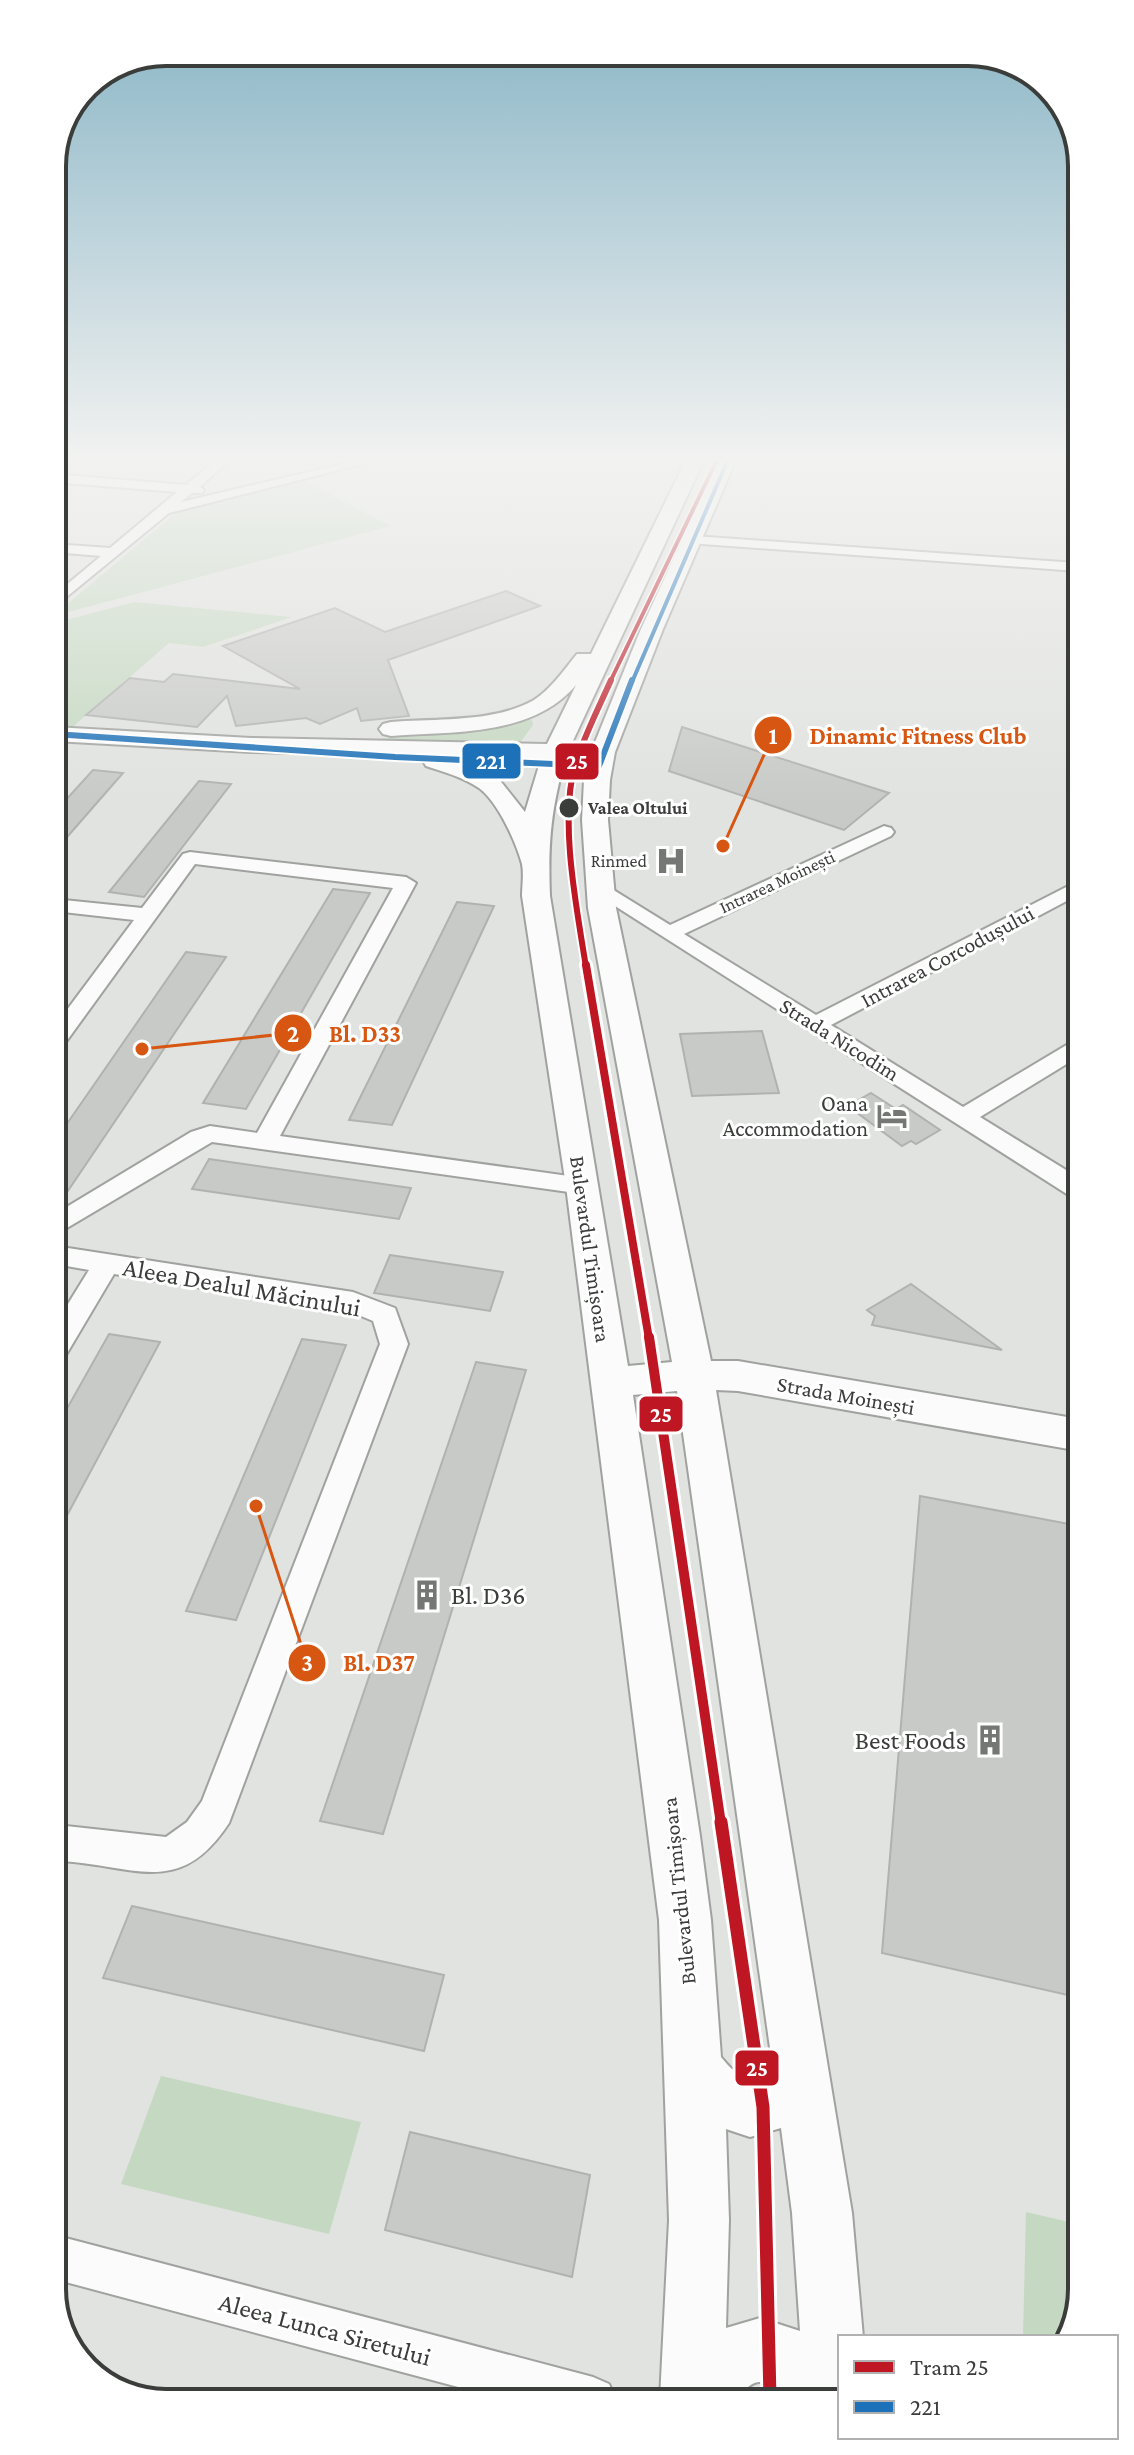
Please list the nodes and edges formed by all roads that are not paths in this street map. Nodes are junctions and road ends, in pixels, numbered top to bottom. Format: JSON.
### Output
{"nodes":[{"id":1,"x":85,"y":577,"type":"edge"},
{"id":2,"x":638,"y":577,"type":"edge"},
{"id":3,"x":677,"y":577,"type":"edge"},
{"id":4,"x":66,"y":593,"type":"edge"},
{"id":5,"x":615,"y":624,"type":"junction"},
{"id":6,"x":588,"y":681,"type":"junction"},
{"id":7,"x":630,"y":684,"type":"junction"},
{"id":8,"x":66,"y":735,"type":"edge"},
{"id":9,"x":251,"y":745,"type":"junction"},
{"id":10,"x":553,"y":758,"type":"junction"},
{"id":11,"x":601,"y":759,"type":"junction"},
{"id":12,"x":435,"y":761,"type":"junction"},
{"id":13,"x":884,"y":832,"type":"dead end"},
{"id":14,"x":535,"y":864,"type":"junction"},
{"id":15,"x":600,"y":890,"type":"junction"},
{"id":16,"x":1068,"y":892,"type":"edge"},
{"id":17,"x":66,"y":906,"type":"edge"},
{"id":18,"x":148,"y":915,"type":"junction"},
{"id":19,"x":671,"y":932,"type":"junction"},
{"id":20,"x":816,"y":1024,"type":"junction"},
{"id":21,"x":66,"y":1026,"type":"edge"},
{"id":22,"x":1068,"y":1054,"type":"edge"},
{"id":23,"x":963,"y":1117,"type":"junction"},
{"id":24,"x":265,"y":1140,"type":"junction"},
{"id":25,"x":1068,"y":1183,"type":"edge"},
{"id":26,"x":583,"y":1186,"type":"junction"},
{"id":27,"x":66,"y":1219,"type":"edge"},
{"id":28,"x":66,"y":1257,"type":"edge"},
{"id":29,"x":107,"y":1263,"type":"junction"},
{"id":30,"x":66,"y":1331,"type":"edge"},
{"id":31,"x":694,"y":1375,"type":"junction"},
{"id":32,"x":610,"y":1382,"type":"junction"},
{"id":33,"x":1068,"y":1433,"type":"edge"},
{"id":34,"x":66,"y":1843,"type":"edge"},
{"id":35,"x":801,"y":2065,"type":"junction"},
{"id":36,"x":693,"y":2068,"type":"junction"},
{"id":37,"x":66,"y":2260,"type":"edge"},
{"id":38,"x":552,"y":2389,"type":"edge"},
{"id":39,"x":692,"y":2389,"type":"edge"},
{"id":40,"x":707,"y":2389,"type":"edge"},
{"id":41,"x":816,"y":2389,"type":"edge"},
{"id":42,"x":836,"y":2389,"type":"edge"}],
"edges":[{"from":1,"to":4,"type":"street"},
{"from":2,"to":5,"type":"main road","name":"Bulevardul Timișoara"},
{"from":3,"to":7,"type":"main road"},
{"from":5,"to":6,"type":"main road","name":"Bulevardul Timișoara"},
{"from":5,"to":9,"type":"main road"},
{"from":6,"to":7,"type":"main road"},
{"from":6,"to":10,"type":"main road","name":"Bulevardul Timișoara"},
{"from":7,"to":11,"type":"main road"},
{"from":8,"to":9,"type":"main road"},
{"from":9,"to":10,"type":"main road"},
{"from":9,"to":12,"type":"main road"},
{"from":10,"to":11,"type":"main road"},
{"from":10,"to":12,"type":"main road"},
{"from":10,"to":14,"type":"main road","name":"Bulevardul Timișoara"},
{"from":11,"to":15,"type":"main road"},
{"from":12,"to":14,"type":"main road"},
{"from":13,"to":19,"type":"street","name":"Intrarea Moinești"},
{"from":14,"to":26,"type":"main road","name":"Bulevardul Timișoara"},
{"from":15,"to":19,"type":"street","name":"Strada Nicodim"},
{"from":15,"to":31,"type":"main road"},
{"from":16,"to":20,"type":"street","name":"Intrarea Corcodușului"},
{"from":17,"to":18,"type":"street"},
{"from":18,"to":21,"type":"street"},
{"from":18,"to":24,"type":"street"},
{"from":19,"to":20,"type":"street","name":"Strada Nicodim"},
{"from":20,"to":23,"type":"street","name":"Strada Nicodim"},
{"from":22,"to":23,"type":"street"},
{"from":23,"to":25,"type":"street","name":"Strada Nicodim"},
{"from":24,"to":26,"type":"street"},
{"from":24,"to":27,"type":"street"},
{"from":26,"to":32,"type":"main road","name":"Bulevardul Timișoara"},
{"from":28,"to":29,"type":"street","name":"Aleea Dealul Măcinului"},
{"from":29,"to":30,"type":"street","name":"Aleea Dealul Măcinului"},
{"from":29,"to":34,"type":"street","name":"Aleea Dealul Măcinului"},
{"from":31,"to":32,"type":"main road","name":"Strada Moinești"},
{"from":31,"to":33,"type":"main road","name":"Strada Moinești"},
{"from":31,"to":35,"type":"main road"},
{"from":32,"to":36,"type":"main road","name":"Bulevardul Timișoara"},
{"from":35,"to":36,"type":"main road"},
{"from":35,"to":42,"type":"main road"},
{"from":36,"to":39,"type":"main road","name":"Bulevardul Timișoara"},
{"from":37,"to":38,"type":"street","name":"Aleea Lunca Siretului"},
{"from":40,"to":41,"type":"main road"}]}
